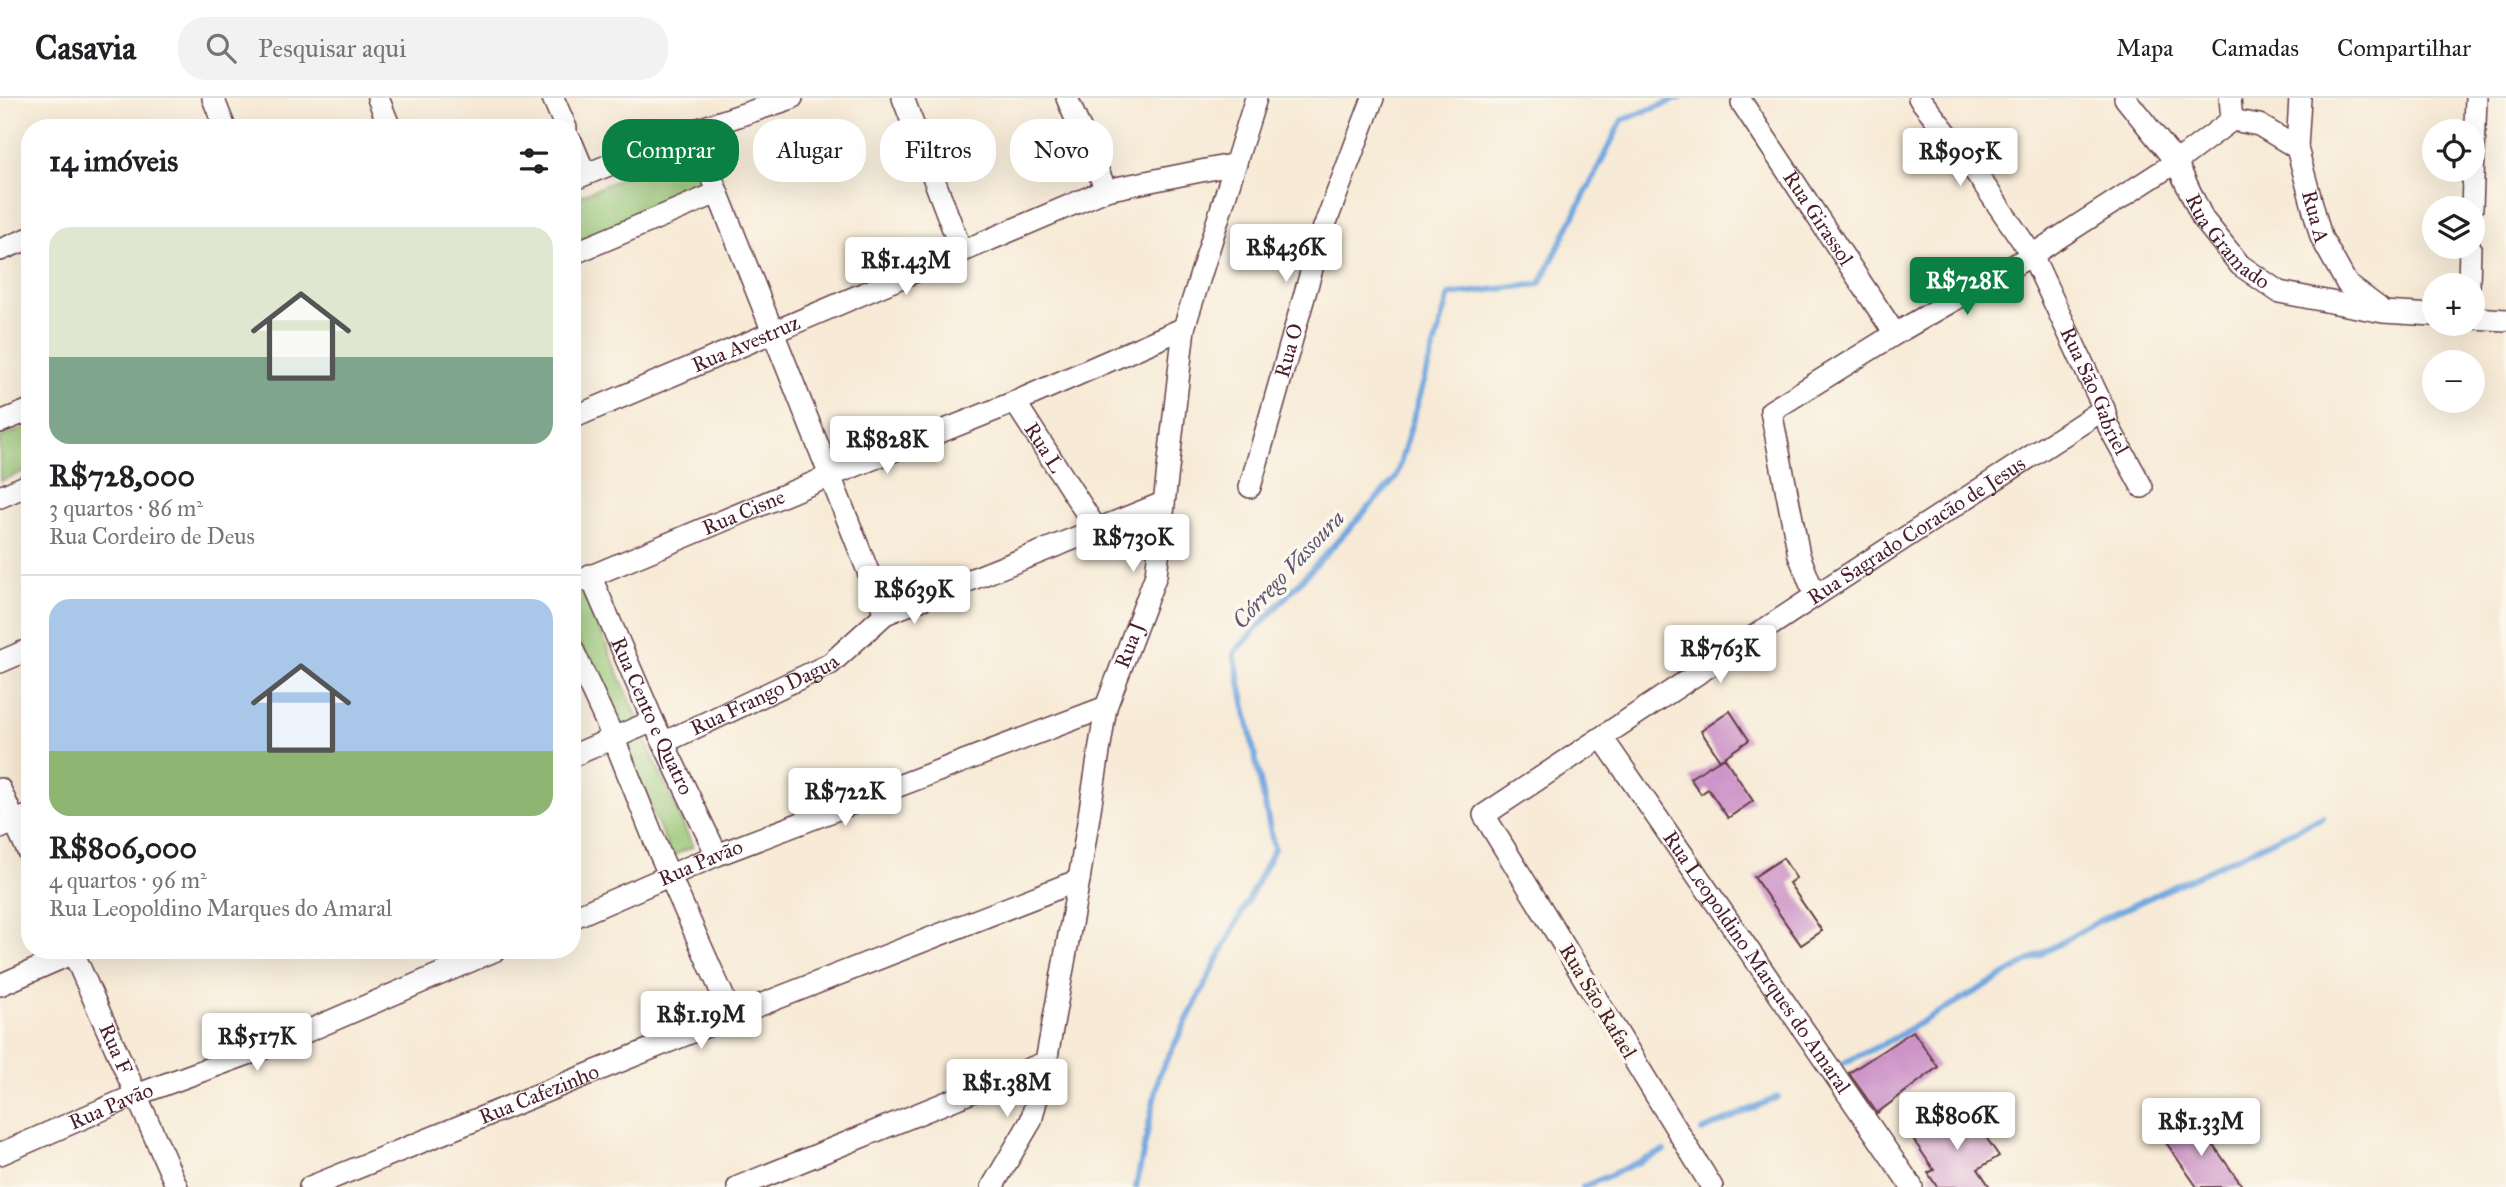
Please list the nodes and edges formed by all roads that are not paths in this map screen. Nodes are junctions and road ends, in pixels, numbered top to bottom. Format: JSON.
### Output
{"nodes":[{"id":1,"x":213,"y":98,"type":"edge"},
{"id":2,"x":378,"y":98,"type":"edge"},
{"id":3,"x":553,"y":98,"type":"edge"},
{"id":4,"x":792,"y":98,"type":"edge"},
{"id":5,"x":902,"y":98,"type":"edge"},
{"id":6,"x":1067,"y":98,"type":"edge"},
{"id":7,"x":1373,"y":98,"type":"edge"},
{"id":8,"x":1919,"y":98,"type":"edge"},
{"id":9,"x":2125,"y":98,"type":"edge"},
{"id":10,"x":2230,"y":98,"type":"edge"},
{"id":11,"x":2300,"y":98,"type":"edge"},
{"id":12,"x":2476,"y":98,"type":"edge"},
{"id":13,"x":1252,"y":101,"type":"edge"},
{"id":14,"x":1742,"y":103,"type":"dead end"},
{"id":15,"x":742,"y":106,"type":"edge"},
{"id":16,"x":221,"y":119,"type":"edge"},
{"id":17,"x":386,"y":119,"type":"edge"},
{"id":18,"x":562,"y":119,"type":"edge"},
{"id":19,"x":716,"y":119,"type":"edge"},
{"id":20,"x":2232,"y":120,"type":"junction"},
{"id":21,"x":2297,"y":148,"type":"junction"},
{"id":22,"x":2176,"y":162,"type":"junction"},
{"id":23,"x":1237,"y":164,"type":"junction"},
{"id":24,"x":602,"y":168,"type":"edge"},
{"id":25,"x":581,"y":176,"type":"edge"},
{"id":26,"x":713,"y":182,"type":"edge"},
{"id":27,"x":1106,"y":190,"type":"junction"},
{"id":28,"x":717,"y":193,"type":"junction"},
{"id":29,"x":2472,"y":196,"type":"edge"},
{"id":30,"x":21,"y":242,"type":"edge"},
{"id":31,"x":0,"y":250,"type":"edge"},
{"id":32,"x":581,"y":250,"type":"edge"},
{"id":33,"x":961,"y":250,"type":"junction"},
{"id":34,"x":2032,"y":255,"type":"junction"},
{"id":35,"x":2383,"y":312,"type":"junction"},
{"id":36,"x":2422,"y":314,"type":"edge"},
{"id":37,"x":2485,"y":319,"type":"edge"},
{"id":38,"x":2506,"y":320,"type":"edge"},
{"id":39,"x":1184,"y":328,"type":"junction"},
{"id":40,"x":773,"y":333,"type":"junction"},
{"id":41,"x":1895,"y":334,"type":"junction"},
{"id":42,"x":1015,"y":402,"type":"junction"},
{"id":43,"x":2104,"y":410,"type":"junction"},
{"id":44,"x":21,"y":414,"type":"edge"},
{"id":45,"x":581,"y":414,"type":"edge"},
{"id":46,"x":0,"y":422,"type":"edge"},
{"id":47,"x":830,"y":476,"type":"junction"},
{"id":48,"x":1250,"y":487,"type":"dead end"},
{"id":49,"x":2142,"y":487,"type":"dead end"},
{"id":50,"x":21,"y":488,"type":"edge"},
{"id":51,"x":0,"y":496,"type":"edge"},
{"id":52,"x":1163,"y":503,"type":"junction"},
{"id":53,"x":1097,"y":530,"type":"junction"},
{"id":54,"x":581,"y":580,"type":"edge"},
{"id":55,"x":1815,"y":596,"type":"junction"},
{"id":56,"x":885,"y":614,"type":"junction"},
{"id":57,"x":21,"y":653,"type":"edge"},
{"id":58,"x":0,"y":662,"type":"edge"},
{"id":59,"x":581,"y":668,"type":"edge"},
{"id":60,"x":1106,"y":707,"type":"junction"},
{"id":61,"x":653,"y":721,"type":"junction"},
{"id":62,"x":614,"y":739,"type":"junction"},
{"id":63,"x":1602,"y":739,"type":"junction"},
{"id":64,"x":665,"y":742,"type":"junction"},
{"id":65,"x":581,"y":752,"type":"edge"},
{"id":66,"x":0,"y":789,"type":"edge"},
{"id":67,"x":1484,"y":815,"type":"joint"},
{"id":68,"x":15,"y":821,"type":"edge"},
{"id":69,"x":717,"y":855,"type":"junction"},
{"id":70,"x":671,"y":876,"type":"junction"},
{"id":71,"x":1079,"y":880,"type":"junction"},
{"id":72,"x":581,"y":914,"type":"edge"},
{"id":73,"x":57,"y":959,"type":"edge"},
{"id":74,"x":78,"y":959,"type":"edge"},
{"id":75,"x":475,"y":959,"type":"edge"},
{"id":76,"x":0,"y":985,"type":"edge"},
{"id":77,"x":732,"y":1016,"type":"junction"},
{"id":78,"x":1046,"y":1062,"type":"junction"},
{"id":79,"x":136,"y":1095,"type":"junction"},
{"id":80,"x":0,"y":1154,"type":"edge"},
{"id":81,"x":177,"y":1187,"type":"edge"},
{"id":82,"x":310,"y":1187,"type":"edge"},
{"id":83,"x":738,"y":1187,"type":"edge"},
{"id":84,"x":992,"y":1187,"type":"edge"},
{"id":85,"x":1712,"y":1187,"type":"edge"},
{"id":86,"x":1912,"y":1187,"type":"edge"}],
"edges":[{"from":1,"to":16,"type":"street"},
{"from":2,"to":17,"type":"street"},
{"from":3,"to":18,"type":"street"},
{"from":4,"to":15,"type":"street"},
{"from":5,"to":33,"type":"street"},
{"from":6,"to":27,"type":"street"},
{"from":7,"to":48,"type":"street","name":"Rua O"},
{"from":8,"to":34,"type":"street","name":"Rua São Gabriel"},
{"from":9,"to":22,"type":"street","name":"Rua Gramado"},
{"from":10,"to":20,"type":"street"},
{"from":11,"to":21,"type":"street","name":"Rua A"},
{"from":12,"to":29,"type":"street"},
{"from":13,"to":23,"type":"street","name":"Rua J"},
{"from":14,"to":41,"type":"street","name":"Rua Girassol"},
{"from":15,"to":19,"type":"street"},
{"from":20,"to":21,"type":"street"},
{"from":20,"to":22,"type":"street"},
{"from":21,"to":35,"type":"street","name":"Rua A"},
{"from":22,"to":34,"type":"street"},
{"from":22,"to":35,"type":"street","name":"Rua Gramado"},
{"from":23,"to":27,"type":"street","name":"Rua Avestruz"},
{"from":23,"to":39,"type":"street","name":"Rua J"},
{"from":24,"to":25,"type":"street"},
{"from":26,"to":28,"type":"street"},
{"from":27,"to":33,"type":"street","name":"Rua Avestruz"},
{"from":28,"to":32,"type":"street"},
{"from":28,"to":40,"type":"street"},
{"from":30,"to":31,"type":"street"},
{"from":33,"to":40,"type":"street","name":"Rua Avestruz"},
{"from":34,"to":41,"type":"street"},
{"from":34,"to":43,"type":"street","name":"Rua São Gabriel"},
{"from":35,"to":36,"type":"street","name":"Rua Gramado"},
{"from":37,"to":38,"type":"street"},
{"from":39,"to":42,"type":"street","name":"Rua Cisne"},
{"from":39,"to":52,"type":"street","name":"Rua J"},
{"from":40,"to":45,"type":"street","name":"Rua Avestruz"},
{"from":40,"to":47,"type":"street"},
{"from":41,"to":55,"type":"street"},
{"from":42,"to":47,"type":"street","name":"Rua Cisne"},
{"from":42,"to":53,"type":"street","name":"Rua L"},
{"from":43,"to":49,"type":"street","name":"Rua São Gabriel"},
{"from":43,"to":55,"type":"street","name":"Rua Sagrado Coracão de Jesus"},
{"from":44,"to":46,"type":"street"},
{"from":47,"to":54,"type":"street","name":"Rua Cisne"},
{"from":47,"to":56,"type":"street"},
{"from":50,"to":51,"type":"street"},
{"from":52,"to":53,"type":"street","name":"Rua Frango Dagua"},
{"from":52,"to":60,"type":"street","name":"Rua J"},
{"from":53,"to":56,"type":"street","name":"Rua Frango Dagua"},
{"from":54,"to":61,"type":"street","name":"Rua Cento e Quatro"},
{"from":55,"to":63,"type":"street","name":"Rua Sagrado Coracão de Jesus"},
{"from":56,"to":64,"type":"street","name":"Rua Frango Dagua"},
{"from":57,"to":58,"type":"street"},
{"from":59,"to":62,"type":"street"},
{"from":60,"to":69,"type":"street","name":"Rua Pavão"},
{"from":60,"to":71,"type":"street","name":"Rua J"},
{"from":61,"to":62,"type":"street"},
{"from":61,"to":64,"type":"street","name":"Rua Cento e Quatro"},
{"from":62,"to":65,"type":"street"},
{"from":62,"to":70,"type":"street"},
{"from":63,"to":67,"type":"street","name":"Rua Sagrado Coracão de Jesus"},
{"from":63,"to":86,"type":"street","name":"Rua Leopoldino Marques do Amaral"},
{"from":64,"to":69,"type":"street","name":"Rua Cento e Quatro"},
{"from":66,"to":68,"type":"street"},
{"from":67,"to":85,"type":"street","name":"Rua São Rafael"},
{"from":69,"to":70,"type":"street","name":"Rua Pavão"},
{"from":70,"to":72,"type":"street","name":"Rua Pavão"},
{"from":70,"to":77,"type":"street"},
{"from":71,"to":77,"type":"street","name":"Rua Cafezinho"},
{"from":71,"to":78,"type":"street","name":"Rua J"},
{"from":73,"to":76,"type":"street"},
{"from":74,"to":79,"type":"street","name":"Rua F"},
{"from":75,"to":79,"type":"street","name":"Rua Pavão"},
{"from":77,"to":82,"type":"street","name":"Rua Cafezinho"},
{"from":78,"to":83,"type":"street"},
{"from":78,"to":84,"type":"street","name":"Rua J"},
{"from":79,"to":80,"type":"street","name":"Rua Pavão"},
{"from":79,"to":81,"type":"street","name":"Rua F"}]}
